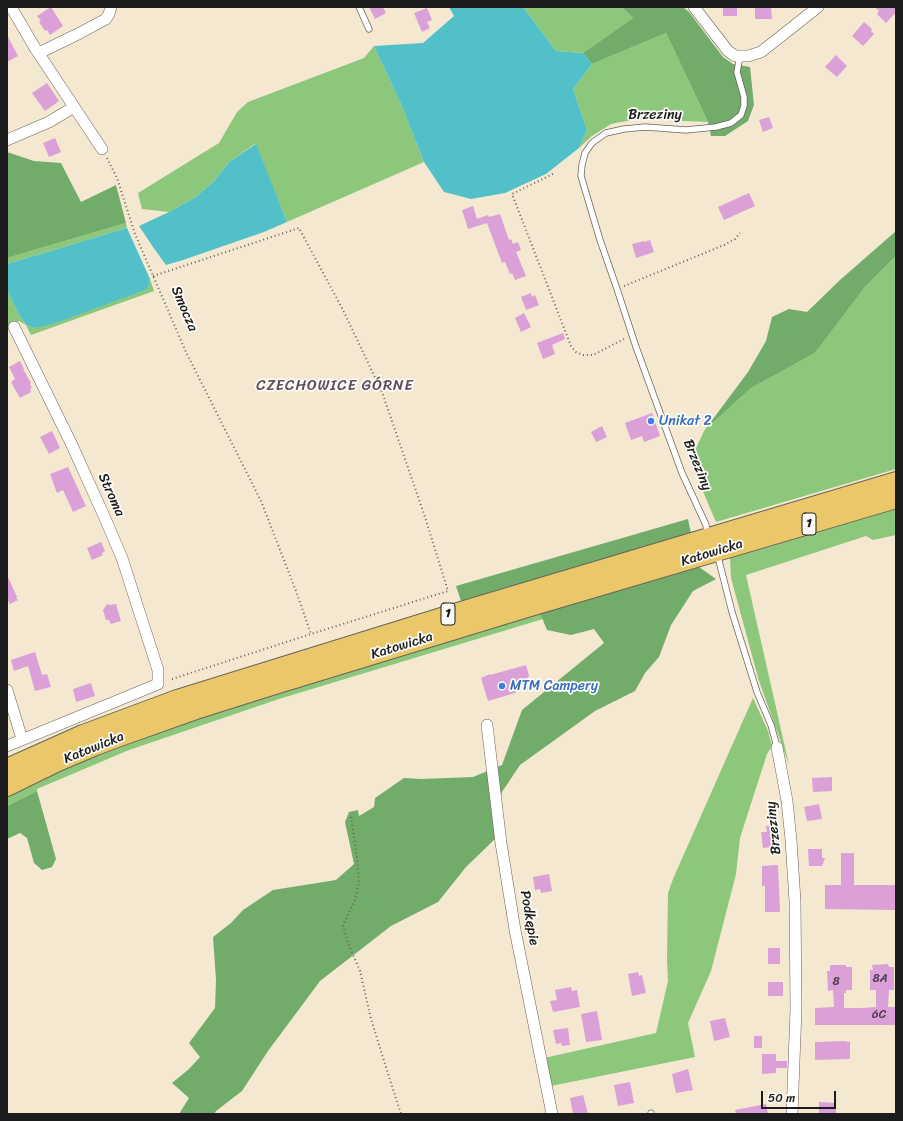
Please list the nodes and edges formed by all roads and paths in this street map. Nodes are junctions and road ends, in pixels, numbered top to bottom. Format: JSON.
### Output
{"nodes":[{"id":1,"x":11,"y":7,"type":"edge"},
{"id":2,"x":111,"y":7,"type":"edge"},
{"id":3,"x":359,"y":7,"type":"edge"},
{"id":4,"x":694,"y":7,"type":"edge"},
{"id":5,"x":818,"y":7,"type":"edge"},
{"id":6,"x":369,"y":29,"type":"dead end"},
{"id":7,"x":39,"y":53,"type":"junction"},
{"id":8,"x":740,"y":56,"type":"junction"},
{"id":9,"x":74,"y":107,"type":"junction"},
{"id":10,"x":7,"y":140,"type":"edge"},
{"id":11,"x":102,"y":149,"type":"joint"},
{"id":12,"x":553,"y":174,"type":"dead end"},
{"id":13,"x":740,"y":233,"type":"dead end"},
{"id":14,"x":153,"y":276,"type":"junction"},
{"id":15,"x":617,"y":289,"type":"junction"},
{"id":16,"x":14,"y":327,"type":"dead end"},
{"id":17,"x":632,"y":335,"type":"junction"},
{"id":18,"x":896,"y":481,"type":"edge"},
{"id":19,"x":896,"y":499,"type":"edge"},
{"id":20,"x":706,"y":538,"type":"junction"},
{"id":21,"x":723,"y":550,"type":"junction"},
{"id":22,"x":311,"y":634,"type":"junction"},
{"id":23,"x":158,"y":684,"type":"junction"},
{"id":24,"x":7,"y":690,"type":"edge"},
{"id":25,"x":487,"y":725,"type":"dead end"},
{"id":26,"x":22,"y":740,"type":"junction"},
{"id":27,"x":7,"y":746,"type":"edge"},
{"id":28,"x":777,"y":747,"type":"joint"},
{"id":29,"x":7,"y":768,"type":"edge"},
{"id":30,"x":7,"y":787,"type":"edge"},
{"id":31,"x":351,"y":817,"type":"dead end"},
{"id":32,"x":401,"y":1114,"type":"edge"},
{"id":33,"x":552,"y":1114,"type":"edge"},
{"id":34,"x":792,"y":1114,"type":"edge"}],
"edges":[{"from":1,"to":7,"type":"street"},
{"from":2,"to":7,"type":"street"},
{"from":3,"to":6,"type":"lane"},
{"from":4,"to":8,"type":"street"},
{"from":5,"to":8,"type":"street"},
{"from":7,"to":9,"type":"street"},
{"from":8,"to":15,"type":"lane","name":"Brzeziny"},
{"from":9,"to":10,"type":"street"},
{"from":9,"to":11,"type":"street"},
{"from":11,"to":14,"type":"path","name":"Smocza"},
{"from":12,"to":17,"type":"path"},
{"from":13,"to":15,"type":"path"},
{"from":14,"to":22,"type":"path","name":"Smocza"},
{"from":14,"to":22,"type":"path"},
{"from":15,"to":17,"type":"lane","name":"Brzeziny"},
{"from":16,"to":23,"type":"street","name":"Stroma"},
{"from":17,"to":20,"type":"lane","name":"Brzeziny"},
{"from":18,"to":20,"type":"main road","name":"Katowicka","number":"1"},
{"from":19,"to":21,"type":"main road","name":"Katowicka","number":"1"},
{"from":20,"to":29,"type":"main road","name":"Katowicka","number":"1"},
{"from":21,"to":28,"type":"lane","name":"Brzeziny"},
{"from":21,"to":30,"type":"main road","name":"Katowicka","number":"1"},
{"from":22,"to":23,"type":"path"},
{"from":23,"to":26,"type":"street"},
{"from":24,"to":26,"type":"street"},
{"from":25,"to":33,"type":"street","name":"Podkępie"},
{"from":26,"to":27,"type":"street"},
{"from":28,"to":34,"type":"street","name":"Brzeziny"},
{"from":31,"to":32,"type":"path"}]}
